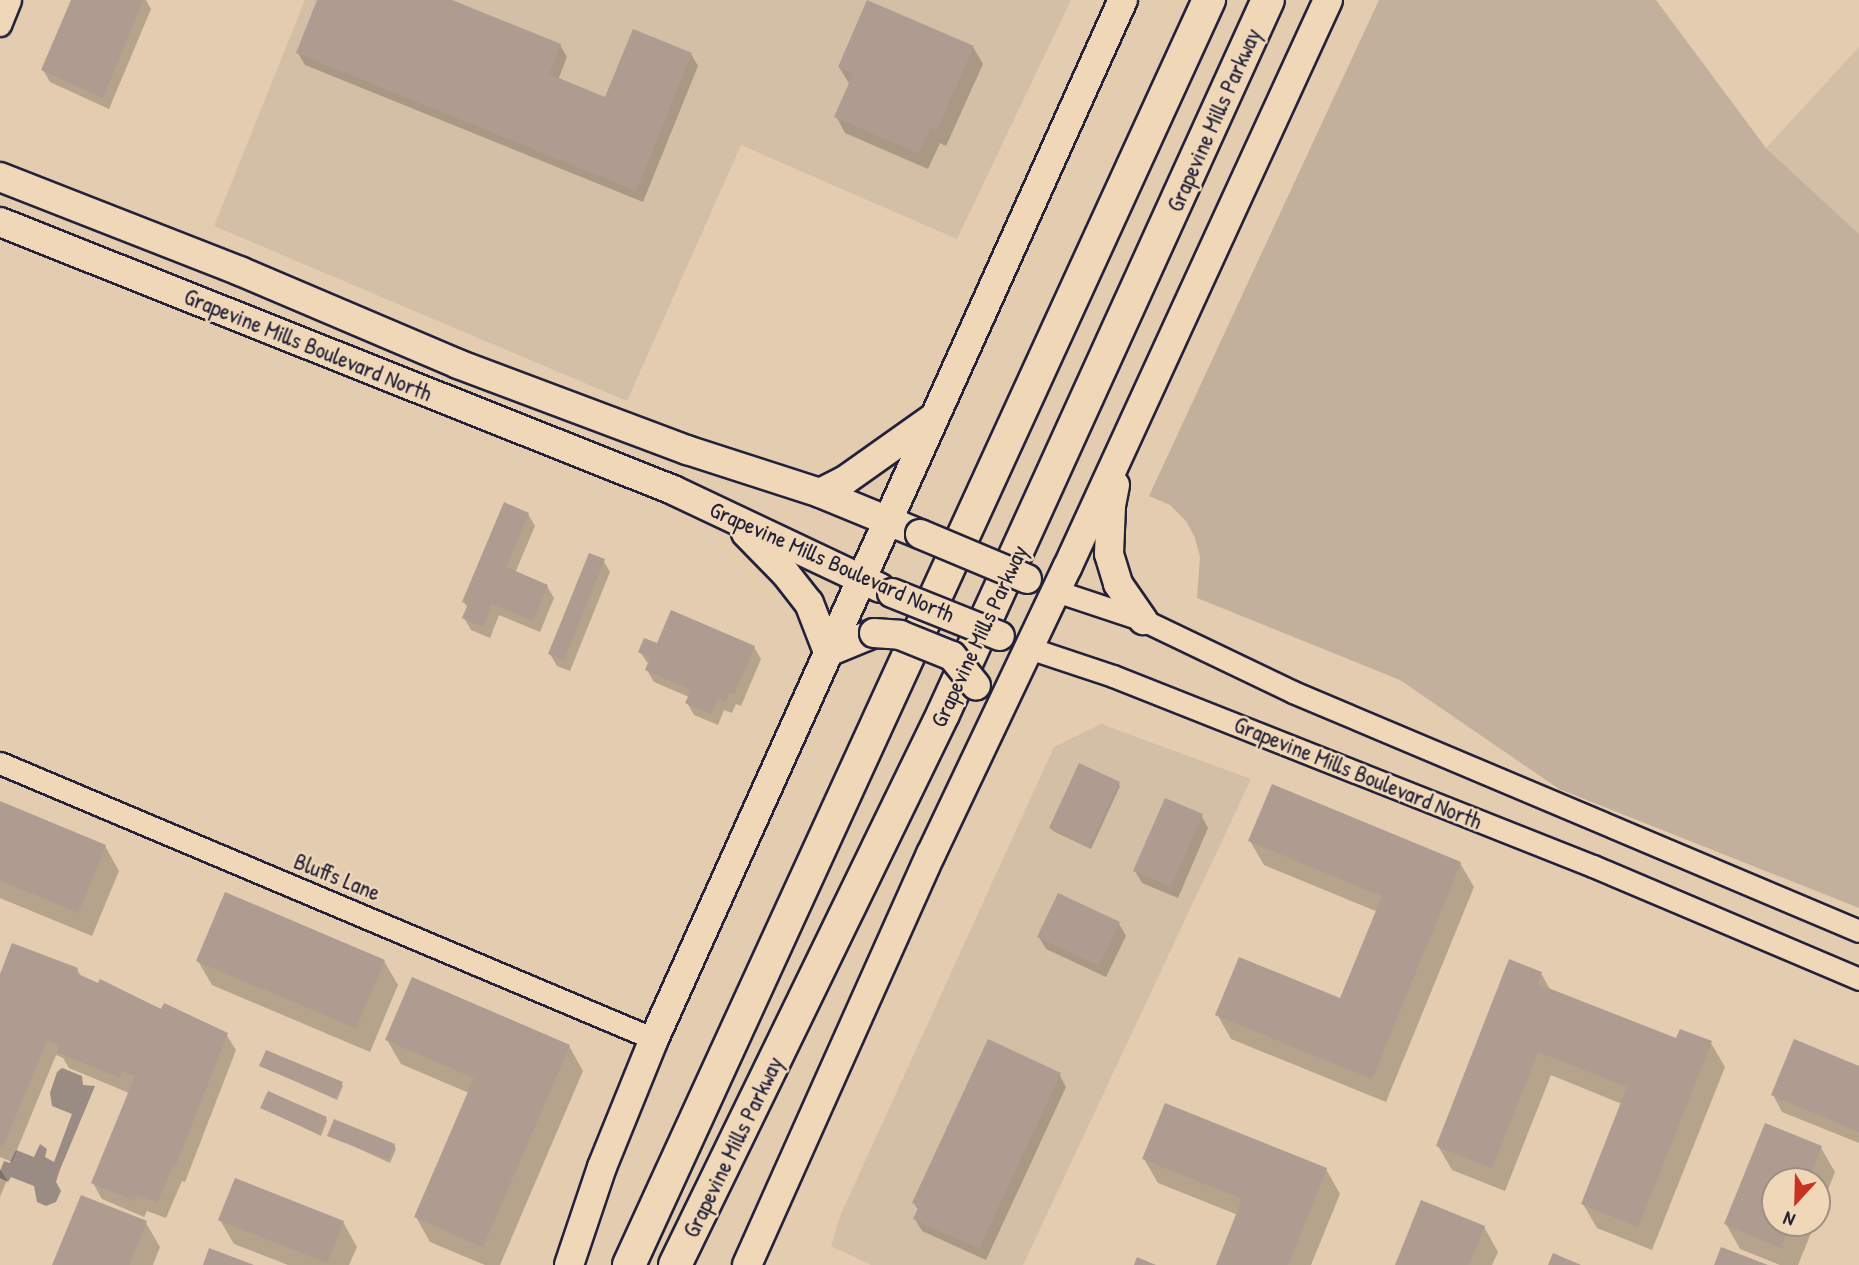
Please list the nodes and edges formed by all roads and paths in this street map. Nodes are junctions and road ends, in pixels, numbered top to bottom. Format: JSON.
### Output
{"nodes":[{"id":1,"x":10,"y":0,"type":"edge"},
{"id":2,"x":1123,"y":0,"type":"edge"},
{"id":3,"x":1209,"y":0,"type":"edge"},
{"id":4,"x":1268,"y":0,"type":"edge"},
{"id":5,"x":1328,"y":0,"type":"edge"},
{"id":6,"x":0,"y":25,"type":"edge"},
{"id":7,"x":0,"y":177,"type":"edge"},
{"id":8,"x":0,"y":222,"type":"edge"},
{"id":9,"x":458,"y":364,"type":"junction"},
{"id":10,"x":444,"y":400,"type":"junction"},
{"id":11,"x":935,"y":416,"type":"junction"},
{"id":12,"x":1126,"y":441,"type":"junction"},
{"id":13,"x":820,"y":493,"type":"junction"},
{"id":14,"x":732,"y":518,"type":"junction"},
{"id":15,"x":888,"y":520,"type":"junction"},
{"id":16,"x":863,"y":581,"type":"junction"},
{"id":17,"x":1056,"y":591,"type":"junction"},
{"id":18,"x":1143,"y":620,"type":"junction"},
{"id":19,"x":1030,"y":648,"type":"junction"},
{"id":20,"x":828,"y":652,"type":"junction"},
{"id":21,"x":985,"y":738,"type":"junction"},
{"id":22,"x":0,"y":763,"type":"edge"},
{"id":23,"x":1859,"y":930,"type":"edge"},
{"id":24,"x":1859,"y":979,"type":"edge"},
{"id":25,"x":654,"y":1038,"type":"junction"},
{"id":26,"x":569,"y":1265,"type":"edge"},
{"id":27,"x":629,"y":1265,"type":"edge"},
{"id":28,"x":675,"y":1265,"type":"edge"},
{"id":29,"x":747,"y":1265,"type":"edge"}],
"edges":[{"from":1,"to":6,"type":"street"},
{"from":2,"to":11,"type":"main road"},
{"from":3,"to":27,"type":"highway","name":"Grapevine Mills Parkway"},
{"from":4,"to":28,"type":"highway","name":"Grapevine Mills Parkway"},
{"from":5,"to":12,"type":"main road"},
{"from":7,"to":9,"type":"main road","name":"Grapevine Mills Boulevard North"},
{"from":8,"to":10,"type":"main road","name":"Grapevine Mills Boulevard North"},
{"from":9,"to":10,"type":"main road"},
{"from":9,"to":13,"type":"main road","name":"Grapevine Mills Boulevard North"},
{"from":10,"to":14,"type":"main road","name":"Grapevine Mills Boulevard North"},
{"from":11,"to":13,"type":"main road"},
{"from":11,"to":15,"type":"main road"},
{"from":12,"to":17,"type":"main road"},
{"from":12,"to":18,"type":"main road"},
{"from":13,"to":15,"type":"main road","name":"Grapevine Mills Boulevard North"},
{"from":14,"to":16,"type":"main road","name":"Grapevine Mills Boulevard North"},
{"from":14,"to":20,"type":"main road"},
{"from":15,"to":16,"type":"main road"},
{"from":15,"to":17,"type":"main road","name":"Grapevine Mills Boulevard North","bridge":true},
{"from":16,"to":19,"type":"main road","name":"Grapevine Mills Boulevard North","bridge":true},
{"from":16,"to":20,"type":"main road"},
{"from":17,"to":18,"type":"street","name":"Grapevine Mills Boulevard North"},
{"from":17,"to":19,"type":"main road"},
{"from":18,"to":23,"type":"street","name":"Grapevine Mills Boulevard North"},
{"from":19,"to":21,"type":"main road"},
{"from":19,"to":24,"type":"street","name":"Grapevine Mills Boulevard North"},
{"from":20,"to":21,"type":"main road","bridge":true},
{"from":20,"to":25,"type":"main road"},
{"from":21,"to":29,"type":"main road"},
{"from":22,"to":25,"type":"street","name":"Bluffs Lane"},
{"from":25,"to":26,"type":"main road"}]}
